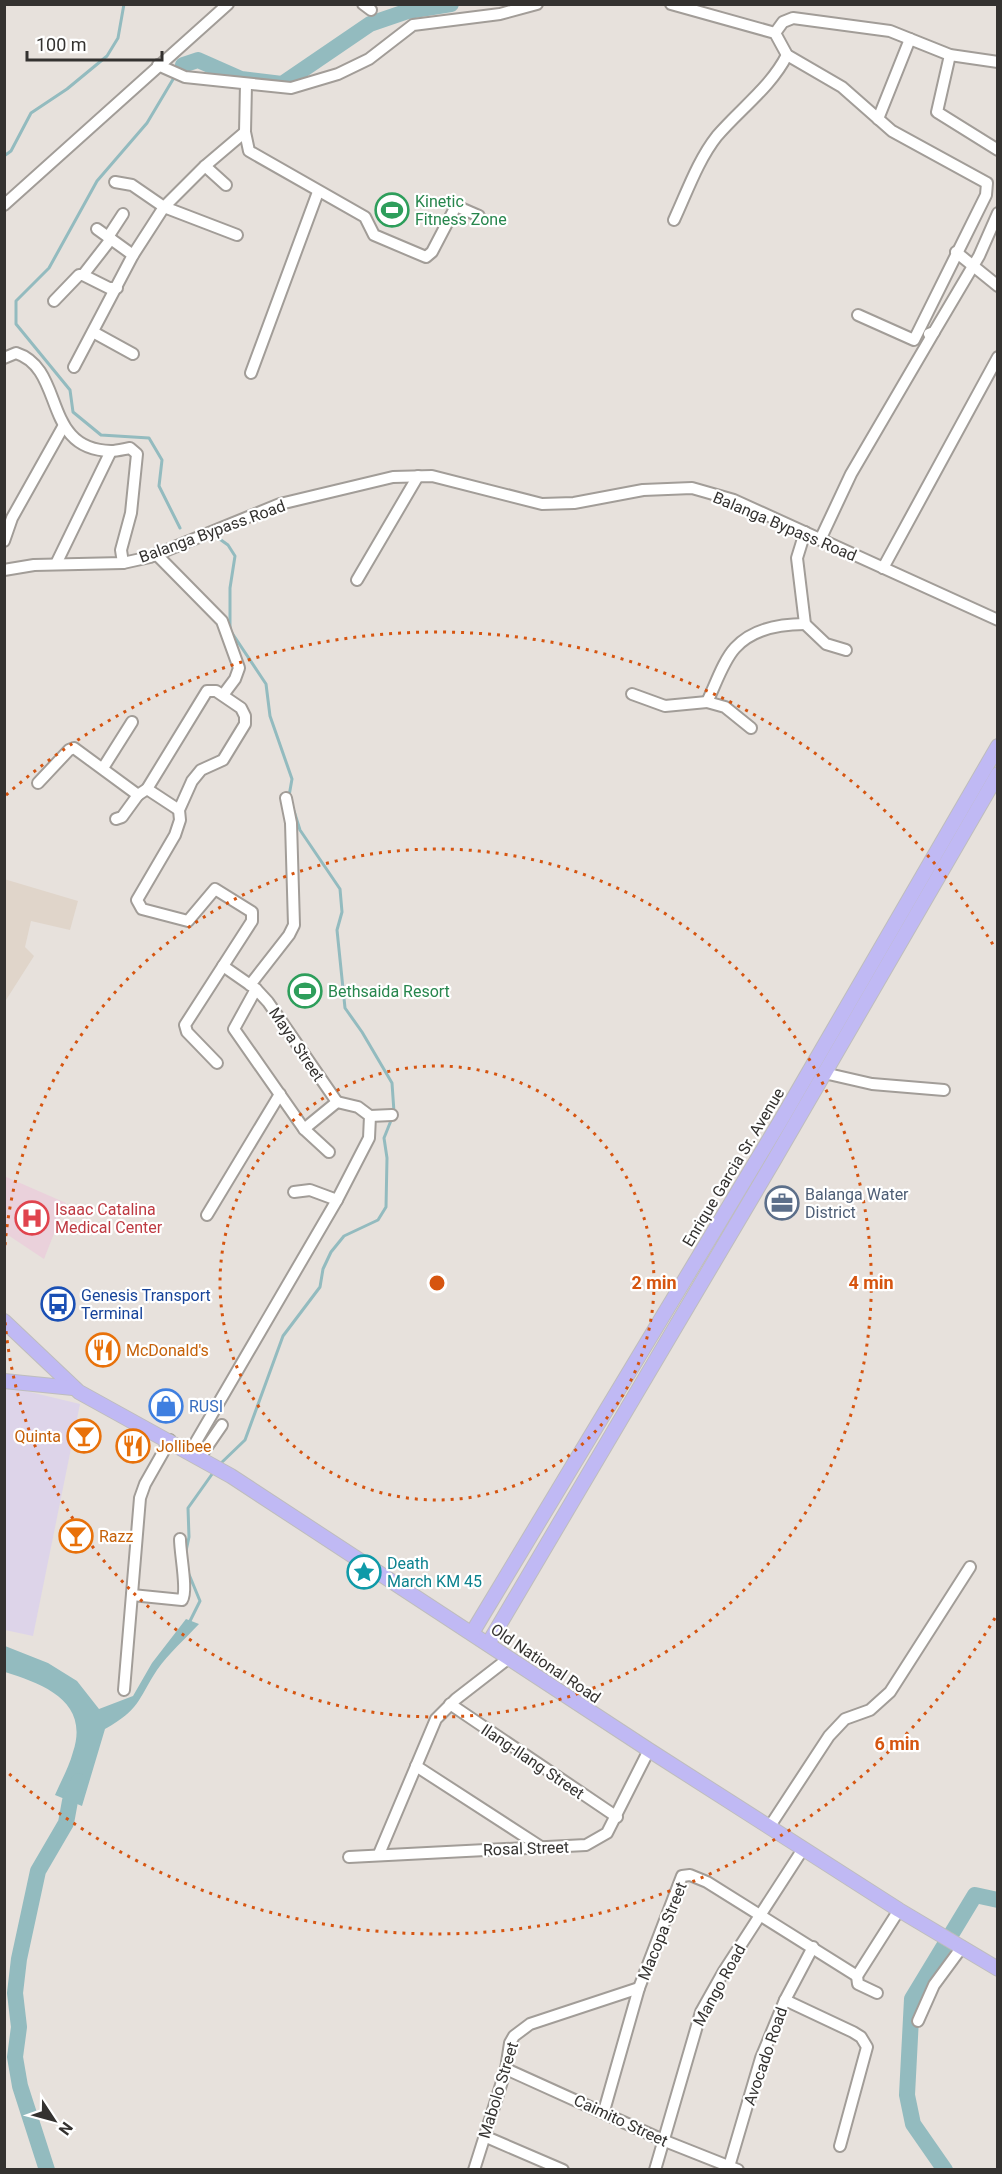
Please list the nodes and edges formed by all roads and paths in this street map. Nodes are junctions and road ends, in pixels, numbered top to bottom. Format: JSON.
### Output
{"nodes":[{"id":1,"x":228,"y":4,"type":"edge"},
{"id":2,"x":537,"y":4,"type":"edge"},
{"id":3,"x":671,"y":4,"type":"edge"},
{"id":4,"x":775,"y":33,"type":"junction"},
{"id":5,"x":910,"y":39,"type":"junction"},
{"id":6,"x":787,"y":55,"type":"junction"},
{"id":7,"x":950,"y":55,"type":"junction"},
{"id":8,"x":998,"y":62,"type":"edge"},
{"id":9,"x":158,"y":65,"type":"junction"},
{"id":10,"x":246,"y":84,"type":"junction"},
{"id":11,"x":878,"y":119,"type":"junction"},
{"id":12,"x":245,"y":132,"type":"junction"},
{"id":13,"x":998,"y":150,"type":"edge"},
{"id":14,"x":206,"y":165,"type":"junction"},
{"id":15,"x":115,"y":182,"type":"dead end"},
{"id":16,"x":226,"y":185,"type":"dead end"},
{"id":17,"x":318,"y":192,"type":"junction"},
{"id":18,"x":4,"y":205,"type":"edge"},
{"id":19,"x":164,"y":207,"type":"junction"},
{"id":20,"x":998,"y":213,"type":"edge"},
{"id":21,"x":123,"y":214,"type":"dead end"},
{"id":22,"x":479,"y":216,"type":"dead end"},
{"id":23,"x":674,"y":220,"type":"dead end"},
{"id":24,"x":97,"y":229,"type":"dead end"},
{"id":25,"x":237,"y":235,"type":"dead end"},
{"id":26,"x":109,"y":238,"type":"junction"},
{"id":27,"x":956,"y":252,"type":"junction"},
{"id":28,"x":133,"y":255,"type":"junction"},
{"id":29,"x":972,"y":266,"type":"junction"},
{"id":30,"x":83,"y":275,"type":"junction"},
{"id":31,"x":998,"y":286,"type":"edge"},
{"id":32,"x":117,"y":288,"type":"junction"},
{"id":33,"x":54,"y":301,"type":"dead end"},
{"id":34,"x":858,"y":315,"type":"dead end"},
{"id":35,"x":93,"y":332,"type":"junction"},
{"id":36,"x":934,"y":332,"type":"junction"},
{"id":37,"x":914,"y":340,"type":"junction"},
{"id":38,"x":133,"y":354,"type":"dead end"},
{"id":39,"x":998,"y":357,"type":"edge"},
{"id":40,"x":4,"y":358,"type":"edge"},
{"id":41,"x":74,"y":367,"type":"dead end"},
{"id":42,"x":251,"y":373,"type":"dead end"},
{"id":43,"x":63,"y":427,"type":"junction"},
{"id":44,"x":111,"y":451,"type":"junction"},
{"id":45,"x":418,"y":476,"type":"junction"},
{"id":46,"x":8,"y":516,"type":"edge"},
{"id":47,"x":805,"y":532,"type":"junction"},
{"id":48,"x":820,"y":540,"type":"junction"},
{"id":49,"x":4,"y":541,"type":"edge"},
{"id":50,"x":156,"y":554,"type":"junction"},
{"id":51,"x":123,"y":562,"type":"junction"},
{"id":52,"x":56,"y":564,"type":"junction"},
{"id":53,"x":883,"y":568,"type":"junction"},
{"id":54,"x":4,"y":570,"type":"edge"},
{"id":55,"x":357,"y":580,"type":"dead end"},
{"id":56,"x":998,"y":620,"type":"edge"},
{"id":57,"x":805,"y":624,"type":"junction"},
{"id":58,"x":846,"y":650,"type":"dead end"},
{"id":59,"x":632,"y":694,"type":"dead end"},
{"id":60,"x":223,"y":695,"type":"junction"},
{"id":61,"x":707,"y":702,"type":"junction"},
{"id":62,"x":132,"y":722,"type":"dead end"},
{"id":63,"x":751,"y":728,"type":"dead end"},
{"id":64,"x":998,"y":746,"type":"edge"},
{"id":65,"x":103,"y":768,"type":"junction"},
{"id":66,"x":998,"y":774,"type":"edge"},
{"id":67,"x":38,"y":783,"type":"dead end"},
{"id":68,"x":143,"y":792,"type":"junction"},
{"id":69,"x":286,"y":798,"type":"dead end"},
{"id":70,"x":179,"y":810,"type":"junction"},
{"id":71,"x":116,"y":819,"type":"dead end"},
{"id":72,"x":223,"y":966,"type":"junction"},
{"id":73,"x":253,"y":987,"type":"junction"},
{"id":74,"x":217,"y":1064,"type":"dead end"},
{"id":75,"x":824,"y":1073,"type":"junction"},
{"id":76,"x":944,"y":1090,"type":"dead end"},
{"id":77,"x":280,"y":1094,"type":"junction"},
{"id":78,"x":337,"y":1102,"type":"junction"},
{"id":79,"x":392,"y":1115,"type":"dead end"},
{"id":80,"x":370,"y":1116,"type":"junction"},
{"id":81,"x":787,"y":1122,"type":"junction"},
{"id":82,"x":304,"y":1129,"type":"junction"},
{"id":83,"x":329,"y":1152,"type":"dead end"},
{"id":84,"x":294,"y":1192,"type":"dead end"},
{"id":85,"x":337,"y":1200,"type":"junction"},
{"id":86,"x":207,"y":1215,"type":"dead end"},
{"id":87,"x":4,"y":1321,"type":"edge"},
{"id":88,"x":4,"y":1381,"type":"edge"},
{"id":89,"x":74,"y":1388,"type":"junction"},
{"id":90,"x":222,"y":1425,"type":"dead end"},
{"id":91,"x":170,"y":1440,"type":"junction"},
{"id":92,"x":205,"y":1461,"type":"junction"},
{"id":93,"x":180,"y":1539,"type":"dead end"},
{"id":94,"x":970,"y":1567,"type":"dead end"},
{"id":95,"x":132,"y":1595,"type":"junction"},
{"id":96,"x":472,"y":1633,"type":"junction"},
{"id":97,"x":488,"y":1644,"type":"junction"},
{"id":98,"x":508,"y":1658,"type":"junction"},
{"id":99,"x":124,"y":1690,"type":"dead end"},
{"id":100,"x":450,"y":1704,"type":"junction"},
{"id":101,"x":648,"y":1750,"type":"junction"},
{"id":102,"x":416,"y":1767,"type":"junction"},
{"id":103,"x":617,"y":1817,"type":"junction"},
{"id":104,"x":770,"y":1826,"type":"junction"},
{"id":105,"x":541,"y":1847,"type":"junction"},
{"id":106,"x":803,"y":1849,"type":"junction"},
{"id":107,"x":379,"y":1854,"type":"junction"},
{"id":108,"x":349,"y":1857,"type":"dead end"},
{"id":109,"x":899,"y":1910,"type":"junction"},
{"id":110,"x":761,"y":1915,"type":"junction"},
{"id":111,"x":960,"y":1946,"type":"junction"},
{"id":112,"x":813,"y":1947,"type":"junction"},
{"id":113,"x":998,"y":1969,"type":"edge"},
{"id":114,"x":857,"y":1976,"type":"junction"},
{"id":115,"x":639,"y":1988,"type":"junction"},
{"id":116,"x":877,"y":1993,"type":"dead end"},
{"id":117,"x":785,"y":2000,"type":"junction"},
{"id":118,"x":918,"y":2021,"type":"dead end"},
{"id":119,"x":506,"y":2069,"type":"junction"},
{"id":120,"x":604,"y":2111,"type":"junction"},
{"id":121,"x":484,"y":2136,"type":"junction"},
{"id":122,"x":665,"y":2141,"type":"junction"},
{"id":123,"x":840,"y":2146,"type":"dead end"},
{"id":124,"x":732,"y":2168,"type":"edge"},
{"id":125,"x":474,"y":2169,"type":"edge"},
{"id":126,"x":563,"y":2169,"type":"edge"},
{"id":127,"x":655,"y":2169,"type":"edge"}],
"edges":[{"from":1,"to":9,"type":"street"},
{"from":2,"to":10,"type":"street"},
{"from":3,"to":4,"type":"street"},
{"from":4,"to":5,"type":"street"},
{"from":4,"to":6,"type":"street"},
{"from":5,"to":7,"type":"street"},
{"from":5,"to":11,"type":"street"},
{"from":6,"to":11,"type":"street"},
{"from":6,"to":23,"type":"street"},
{"from":7,"to":8,"type":"street"},
{"from":7,"to":13,"type":"street"},
{"from":9,"to":10,"type":"street"},
{"from":9,"to":18,"type":"street"},
{"from":10,"to":12,"type":"street"},
{"from":11,"to":27,"type":"street"},
{"from":12,"to":14,"type":"street"},
{"from":12,"to":17,"type":"street"},
{"from":14,"to":16,"type":"street"},
{"from":14,"to":19,"type":"street"},
{"from":15,"to":19,"type":"street"},
{"from":17,"to":22,"type":"street"},
{"from":17,"to":42,"type":"street"},
{"from":19,"to":25,"type":"street"},
{"from":19,"to":28,"type":"street"},
{"from":20,"to":29,"type":"street"},
{"from":21,"to":26,"type":"street"},
{"from":24,"to":26,"type":"street"},
{"from":26,"to":28,"type":"street"},
{"from":26,"to":30,"type":"street"},
{"from":27,"to":29,"type":"street"},
{"from":27,"to":37,"type":"street"},
{"from":28,"to":32,"type":"street"},
{"from":29,"to":31,"type":"street"},
{"from":29,"to":36,"type":"street"},
{"from":30,"to":32,"type":"street"},
{"from":30,"to":33,"type":"street"},
{"from":32,"to":35,"type":"street"},
{"from":34,"to":37,"type":"street"},
{"from":35,"to":38,"type":"street"},
{"from":35,"to":41,"type":"street"},
{"from":36,"to":37,"type":"street"},
{"from":36,"to":48,"type":"street"},
{"from":39,"to":53,"type":"street"},
{"from":40,"to":43,"type":"street"},
{"from":43,"to":44,"type":"street"},
{"from":43,"to":46,"type":"street"},
{"from":44,"to":51,"type":"street"},
{"from":44,"to":52,"type":"street"},
{"from":45,"to":47,"type":"street","name":"Balanga Bypass Road"},
{"from":45,"to":50,"type":"street","name":"Balanga Bypass Road"},
{"from":45,"to":55,"type":"street"},
{"from":46,"to":49,"type":"street"},
{"from":47,"to":48,"type":"street","name":"Balanga Bypass Road"},
{"from":47,"to":57,"type":"street"},
{"from":48,"to":53,"type":"street","name":"Balanga Bypass Road"},
{"from":50,"to":51,"type":"street","name":"Balanga Bypass Road"},
{"from":50,"to":60,"type":"street"},
{"from":51,"to":52,"type":"street","name":"Balanga Bypass Road"},
{"from":52,"to":54,"type":"street","name":"Balanga Bypass Road"},
{"from":53,"to":56,"type":"street","name":"Balanga Bypass Road"},
{"from":57,"to":58,"type":"street"},
{"from":57,"to":61,"type":"street"},
{"from":59,"to":61,"type":"street"},
{"from":60,"to":68,"type":"street"},
{"from":60,"to":70,"type":"street"},
{"from":61,"to":63,"type":"street"},
{"from":62,"to":65,"type":"street"},
{"from":64,"to":81,"type":"main road","name":"Enrique Garcia Sr. Avenue"},
{"from":65,"to":67,"type":"street"},
{"from":65,"to":68,"type":"street"},
{"from":66,"to":75,"type":"main road","name":"Enrique Garcia Sr. Avenue"},
{"from":68,"to":70,"type":"street"},
{"from":68,"to":71,"type":"street"},
{"from":69,"to":73,"type":"street"},
{"from":70,"to":72,"type":"street"},
{"from":72,"to":73,"type":"street","name":"Maya Street"},
{"from":72,"to":74,"type":"street"},
{"from":73,"to":77,"type":"street"},
{"from":73,"to":78,"type":"street","name":"Maya Street"},
{"from":75,"to":76,"type":"street"},
{"from":75,"to":81,"type":"main road","name":"Enrique Garcia Sr. Avenue"},
{"from":77,"to":82,"type":"street"},
{"from":77,"to":86,"type":"street"},
{"from":78,"to":80,"type":"street"},
{"from":78,"to":82,"type":"street"},
{"from":79,"to":80,"type":"street"},
{"from":80,"to":85,"type":"street"},
{"from":81,"to":96,"type":"main road","name":"Enrique Garcia Sr. Avenue"},
{"from":81,"to":97,"type":"main road","name":"Enrique Garcia Sr. Avenue"},
{"from":82,"to":83,"type":"street"},
{"from":84,"to":85,"type":"street"},
{"from":85,"to":92,"type":"street"},
{"from":87,"to":89,"type":"main road","name":"Old National Road"},
{"from":88,"to":89,"type":"main road"},
{"from":89,"to":91,"type":"main road","name":"Old National Road"},
{"from":90,"to":92,"type":"street"},
{"from":91,"to":92,"type":"main road","name":"Old National Road"},
{"from":91,"to":95,"type":"street"},
{"from":92,"to":96,"type":"main road","name":"Old National Road"},
{"from":93,"to":95,"type":"street"},
{"from":94,"to":104,"type":"street"},
{"from":95,"to":99,"type":"street"},
{"from":96,"to":97,"type":"main road","name":"Old National Road"},
{"from":97,"to":98,"type":"main road","name":"Old National Road"},
{"from":98,"to":100,"type":"street"},
{"from":98,"to":101,"type":"main road","name":"Old National Road"},
{"from":100,"to":102,"type":"street"},
{"from":100,"to":103,"type":"street","name":"Ilang-Ilang Street"},
{"from":101,"to":103,"type":"street","name":"Rosal Street"},
{"from":101,"to":104,"type":"main road","name":"Old National Road"},
{"from":102,"to":105,"type":"street"},
{"from":102,"to":107,"type":"street"},
{"from":103,"to":105,"type":"street","name":"Rosal Street"},
{"from":104,"to":106,"type":"main road","name":"Old National Road"},
{"from":105,"to":107,"type":"street","name":"Rosal Street"},
{"from":106,"to":109,"type":"main road","name":"Old National Road"},
{"from":106,"to":110,"type":"street","name":"Mango Road"},
{"from":107,"to":108,"type":"street","name":"Rosal Street"},
{"from":109,"to":111,"type":"main road","name":"Old National Road"},
{"from":109,"to":114,"type":"street"},
{"from":110,"to":112,"type":"street","name":"Macopa Street"},
{"from":110,"to":115,"type":"street","name":"Macopa Street"},
{"from":110,"to":122,"type":"street","name":"Mango Road"},
{"from":111,"to":113,"type":"main road","name":"Old National Road"},
{"from":111,"to":118,"type":"street"},
{"from":112,"to":114,"type":"street","name":"Macopa Street"},
{"from":112,"to":117,"type":"street","name":"Avocado Road"},
{"from":114,"to":116,"type":"street","name":"Macopa Street"},
{"from":115,"to":119,"type":"street","name":"Mabolo Street"},
{"from":115,"to":120,"type":"street","name":"Macopa Street"},
{"from":117,"to":123,"type":"street"},
{"from":117,"to":124,"type":"street","name":"Avocado Road"},
{"from":119,"to":120,"type":"street","name":"Caimito Street"},
{"from":119,"to":121,"type":"street","name":"Mabolo Street"},
{"from":120,"to":122,"type":"street","name":"Caimito Street"},
{"from":121,"to":125,"type":"street","name":"Mabolo Street"},
{"from":121,"to":126,"type":"street"},
{"from":122,"to":124,"type":"street","name":"Caimito Street"},
{"from":122,"to":127,"type":"street","name":"Mango Road"}]}
